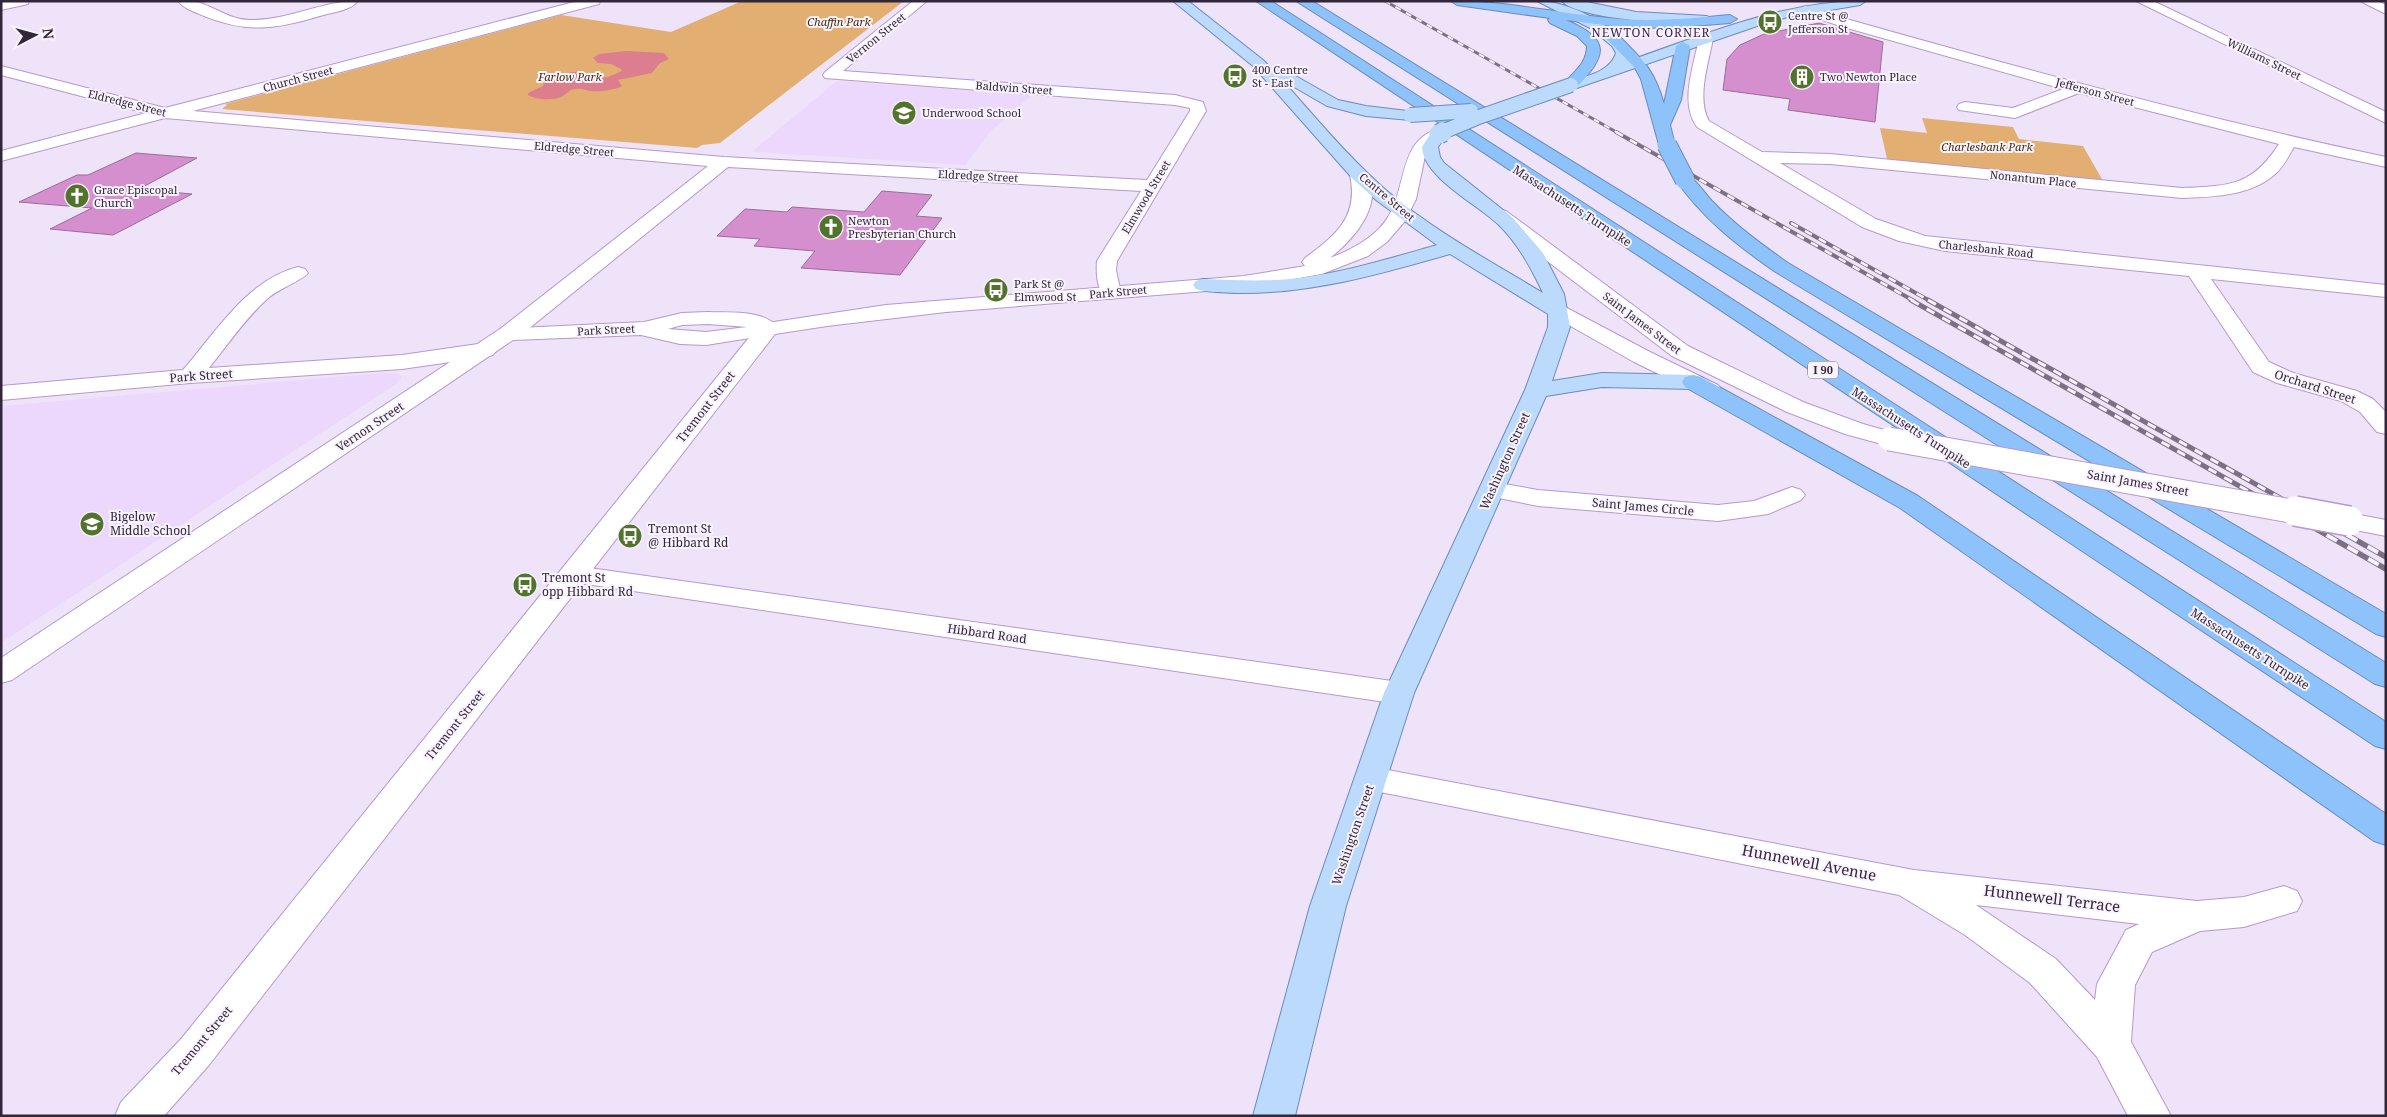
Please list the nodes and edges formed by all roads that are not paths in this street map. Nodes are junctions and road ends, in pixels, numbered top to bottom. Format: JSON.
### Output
{"nodes":[{"id":1,"x":24,"y":1,"type":"edge"},
{"id":2,"x":184,"y":1,"type":"edge"},
{"id":3,"x":352,"y":1,"type":"edge"},
{"id":4,"x":594,"y":1,"type":"edge"},
{"id":5,"x":921,"y":1,"type":"edge"},
{"id":6,"x":1179,"y":1,"type":"edge"},
{"id":7,"x":1262,"y":1,"type":"edge"},
{"id":8,"x":1302,"y":1,"type":"edge"},
{"id":9,"x":1457,"y":1,"type":"edge"},
{"id":10,"x":1568,"y":1,"type":"edge"},
{"id":11,"x":1860,"y":1,"type":"edge"},
{"id":12,"x":2142,"y":1,"type":"edge"},
{"id":13,"x":2366,"y":1,"type":"edge"},
{"id":14,"x":1,"y":6,"type":"edge"},
{"id":15,"x":1540,"y":7,"type":"edge"},
{"id":16,"x":1807,"y":10,"type":"junction"},
{"id":17,"x":2386,"y":10,"type":"edge"},
{"id":18,"x":1786,"y":13,"type":"junction"},
{"id":19,"x":1583,"y":19,"type":"junction"},
{"id":20,"x":1730,"y":19,"type":"junction"},
{"id":21,"x":1613,"y":38,"type":"junction"},
{"id":22,"x":1706,"y":38,"type":"junction"},
{"id":23,"x":1683,"y":46,"type":"junction"},
{"id":24,"x":1242,"y":50,"type":"junction"},
{"id":25,"x":1638,"y":63,"type":"junction"},
{"id":26,"x":1,"y":70,"type":"edge"},
{"id":27,"x":1605,"y":74,"type":"junction"},
{"id":28,"x":830,"y":76,"type":"joint"},
{"id":29,"x":1571,"y":85,"type":"junction"},
{"id":30,"x":2078,"y":88,"type":"junction"},
{"id":31,"x":1191,"y":103,"type":"joint"},
{"id":32,"x":1506,"y":107,"type":"junction"},
{"id":33,"x":1965,"y":107,"type":"dead end"},
{"id":34,"x":164,"y":113,"type":"junction"},
{"id":35,"x":2386,"y":118,"type":"edge"},
{"id":36,"x":1662,"y":125,"type":"junction"},
{"id":37,"x":1439,"y":134,"type":"junction"},
{"id":38,"x":2289,"y":142,"type":"junction"},
{"id":39,"x":1,"y":156,"type":"edge"},
{"id":40,"x":1757,"y":157,"type":"junction"},
{"id":41,"x":724,"y":162,"type":"junction"},
{"id":42,"x":2386,"y":162,"type":"edge"},
{"id":43,"x":1359,"y":175,"type":"junction"},
{"id":44,"x":1152,"y":186,"type":"junction"},
{"id":45,"x":1402,"y":211,"type":"junction"},
{"id":46,"x":1494,"y":212,"type":"junction"},
{"id":47,"x":1453,"y":247,"type":"junction"},
{"id":48,"x":2196,"y":272,"type":"junction"},
{"id":49,"x":298,"y":273,"type":"dead end"},
{"id":50,"x":1289,"y":275,"type":"junction"},
{"id":51,"x":1203,"y":285,"type":"junction"},
{"id":52,"x":2386,"y":291,"type":"edge"},
{"id":53,"x":1111,"y":293,"type":"junction"},
{"id":54,"x":1558,"y":311,"type":"junction"},
{"id":55,"x":768,"y":329,"type":"junction"},
{"id":56,"x":508,"y":334,"type":"junction"},
{"id":57,"x":485,"y":350,"type":"junction"},
{"id":58,"x":402,"y":362,"type":"junction"},
{"id":59,"x":190,"y":376,"type":"junction"},
{"id":60,"x":1693,"y":382,"type":"junction"},
{"id":61,"x":1536,"y":390,"type":"junction"},
{"id":62,"x":422,"y":392,"type":"junction"},
{"id":63,"x":1,"y":393,"type":"edge"},
{"id":64,"x":2386,"y":427,"type":"edge"},
{"id":65,"x":1889,"y":439,"type":"junction"},
{"id":66,"x":1493,"y":490,"type":"junction"},
{"id":67,"x":1792,"y":495,"type":"dead end"},
{"id":68,"x":2386,"y":528,"type":"edge"},
{"id":69,"x":574,"y":575,"type":"junction"},
{"id":70,"x":2386,"y":627,"type":"edge"},
{"id":71,"x":1,"y":673,"type":"edge"},
{"id":72,"x":2386,"y":677,"type":"edge"},
{"id":73,"x":1399,"y":693,"type":"junction"},
{"id":74,"x":2386,"y":738,"type":"edge"},
{"id":75,"x":1372,"y":779,"type":"junction"},
{"id":76,"x":2386,"y":832,"type":"edge"},
{"id":77,"x":1908,"y":882,"type":"junction"},
{"id":78,"x":2284,"y":901,"type":"dead end"},
{"id":79,"x":2197,"y":916,"type":"junction"},
{"id":80,"x":2111,"y":1044,"type":"junction"},
{"id":81,"x":136,"y":1116,"type":"edge"},
{"id":82,"x":1274,"y":1116,"type":"edge"},
{"id":83,"x":2150,"y":1116,"type":"edge"}],
"edges":[{"from":1,"to":14,"type":"street"},
{"from":2,"to":3,"type":"street"},
{"from":4,"to":34,"type":"street","name":"Church Street"},
{"from":5,"to":28,"type":"street","name":"Vernon Street"},
{"from":6,"to":24,"type":"main road","name":"Centre Street"},
{"from":7,"to":74,"type":"highway","name":"Massachusetts Turnpike","number":"I 90"},
{"from":8,"to":72,"type":"highway"},
{"from":9,"to":15,"type":"highway"},
{"from":10,"to":20,"type":"main road"},
{"from":11,"to":16,"type":"main road"},
{"from":12,"to":35,"type":"street","name":"Williams Street"},
{"from":13,"to":17,"type":"street"},
{"from":15,"to":19,"type":"main road"},
{"from":15,"to":29,"type":"highway"},
{"from":16,"to":18,"type":"main road"},
{"from":16,"to":30,"type":"street","name":"Jefferson Street"},
{"from":18,"to":20,"type":"main road"},
{"from":18,"to":22,"type":"main road"},
{"from":19,"to":20,"type":"highway"},
{"from":19,"to":21,"type":"main road"},
{"from":21,"to":25,"type":"highway"},
{"from":21,"to":27,"type":"main road"},
{"from":22,"to":23,"type":"main road"},
{"from":22,"to":40,"type":"street","name":"Charlesbank Road"},
{"from":23,"to":25,"type":"main road"},
{"from":23,"to":36,"type":"highway"},
{"from":24,"to":32,"type":"main road","name":"Centre Street","bridge":true},
{"from":24,"to":43,"type":"main road","name":"Centre Street"},
{"from":25,"to":27,"type":"main road"},
{"from":25,"to":36,"type":"highway"},
{"from":26,"to":34,"type":"street","name":"Eldredge Street"},
{"from":27,"to":29,"type":"main road"},
{"from":28,"to":31,"type":"street","name":"Baldwin Street"},
{"from":29,"to":32,"type":"main road","bridge":true},
{"from":30,"to":33,"type":"street"},
{"from":30,"to":38,"type":"street","name":"Jefferson Street"},
{"from":31,"to":44,"type":"street","name":"Elmwood Street"},
{"from":32,"to":37,"type":"main road","bridge":true},
{"from":34,"to":39,"type":"street","name":"Church Street"},
{"from":34,"to":41,"type":"street","name":"Eldredge Street"},
{"from":36,"to":70,"type":"highway","bridge":true},
{"from":37,"to":45,"type":"street","name":"Park Street"},
{"from":37,"to":46,"type":"main road","name":"Washington Street"},
{"from":38,"to":40,"type":"street","name":"Nonantum Place"},
{"from":38,"to":42,"type":"street","name":"Jefferson Street"},
{"from":40,"to":48,"type":"street","name":"Charlesbank Road"},
{"from":41,"to":44,"type":"street","name":"Eldredge Street"},
{"from":41,"to":56,"type":"street","name":"Vernon Street"},
{"from":43,"to":45,"type":"main road","name":"Centre Street"},
{"from":43,"to":50,"type":"street","name":"Park Street"},
{"from":44,"to":53,"type":"street","name":"Elmwood Street"},
{"from":45,"to":47,"type":"main road","name":"Centre Street"},
{"from":45,"to":50,"type":"street","name":"Park Street"},
{"from":46,"to":54,"type":"main road","name":"Washington Street"},
{"from":46,"to":65,"type":"street","name":"Saint James Street"},
{"from":47,"to":51,"type":"main road"},
{"from":47,"to":54,"type":"main road","name":"Centre Street"},
{"from":48,"to":52,"type":"street","name":"Charlesbank Road"},
{"from":48,"to":64,"type":"street","name":"Orchard Street"},
{"from":49,"to":59,"type":"street"},
{"from":50,"to":51,"type":"street","name":"Park Street"},
{"from":51,"to":53,"type":"street","name":"Park Street"},
{"from":53,"to":55,"type":"street","name":"Park Street"},
{"from":54,"to":60,"type":"street","name":"Saint James Street"},
{"from":54,"to":61,"type":"main road","name":"Washington Street"},
{"from":55,"to":56,"type":"street","name":"Park Street"},
{"from":55,"to":69,"type":"street","name":"Tremont Street"},
{"from":56,"to":57,"type":"street","name":"Vernon Street"},
{"from":57,"to":58,"type":"street","name":"Park Street"},
{"from":57,"to":62,"type":"street","name":"Vernon Street"},
{"from":58,"to":59,"type":"street","name":"Park Street"},
{"from":58,"to":62,"type":"street"},
{"from":59,"to":63,"type":"street","name":"Park Street"},
{"from":60,"to":61,"type":"main road"},
{"from":60,"to":65,"type":"street","name":"Saint James Street"},
{"from":60,"to":76,"type":"highway"},
{"from":61,"to":66,"type":"main road","name":"Washington Street"},
{"from":62,"to":71,"type":"street","name":"Vernon Street"},
{"from":65,"to":68,"type":"street","name":"Saint James Street","bridge":true},
{"from":66,"to":67,"type":"street","name":"Saint James Circle"},
{"from":66,"to":73,"type":"main road","name":"Washington Street"},
{"from":69,"to":73,"type":"street","name":"Hibbard Road"},
{"from":69,"to":81,"type":"street","name":"Tremont Street"},
{"from":73,"to":75,"type":"main road","name":"Washington Street"},
{"from":75,"to":77,"type":"street","name":"Hunnewell Avenue"},
{"from":75,"to":82,"type":"main road","name":"Washington Street"},
{"from":77,"to":79,"type":"street","name":"Hunnewell Terrace"},
{"from":77,"to":80,"type":"street","name":"Hunnewell Avenue"},
{"from":78,"to":79,"type":"street","name":"Hunnewell Terrace"},
{"from":79,"to":80,"type":"street","name":"Hunnewell Terrace"},
{"from":80,"to":83,"type":"street","name":"Hunnewell Avenue"}]}
